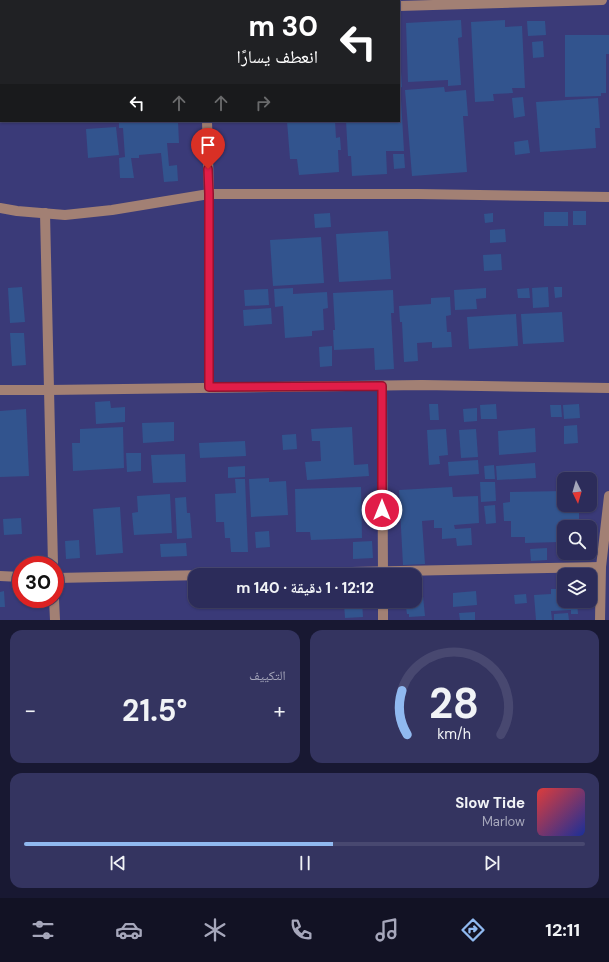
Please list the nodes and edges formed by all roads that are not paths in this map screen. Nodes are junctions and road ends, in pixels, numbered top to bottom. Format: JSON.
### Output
{"nodes":[{"id":1,"x":602,"y":0,"type":"edge"},
{"id":2,"x":400,"y":6,"type":"edge"},
{"id":3,"x":207,"y":122,"type":"edge"},
{"id":4,"x":209,"y":194,"type":"junction"},
{"id":5,"x":609,"y":197,"type":"edge"},
{"id":6,"x":0,"y":208,"type":"edge"},
{"id":7,"x":45,"y":213,"type":"junction"},
{"id":8,"x":382,"y":386,"type":"junction"},
{"id":9,"x":209,"y":387,"type":"junction"},
{"id":10,"x":609,"y":388,"type":"edge"},
{"id":11,"x":0,"y":390,"type":"edge"},
{"id":12,"x":49,"y":390,"type":"junction"},
{"id":13,"x":609,"y":496,"type":"edge"},
{"id":14,"x":53,"y":556,"type":"edge"},
{"id":15,"x":602,"y":567,"type":"junction"},
{"id":16,"x":382,"y":568,"type":"edge"},
{"id":17,"x":422,"y":572,"type":"edge"},
{"id":18,"x":0,"y":576,"type":"edge"},
{"id":19,"x":188,"y":576,"type":"edge"},
{"id":20,"x":12,"y":577,"type":"edge"},
{"id":21,"x":64,"y":578,"type":"edge"},
{"id":22,"x":54,"y":608,"type":"edge"},
{"id":23,"x":383,"y":608,"type":"edge"},
{"id":24,"x":55,"y":620,"type":"edge"},
{"id":25,"x":383,"y":620,"type":"edge"},
{"id":26,"x":600,"y":620,"type":"edge"}],
"edges":[{"from":1,"to":2,"type":"street"},
{"from":3,"to":4,"type":"street"},
{"from":4,"to":5,"type":"street"},
{"from":4,"to":7,"type":"street"},
{"from":4,"to":9,"type":"street"},
{"from":6,"to":7,"type":"street"},
{"from":7,"to":12,"type":"street"},
{"from":8,"to":9,"type":"street"},
{"from":8,"to":10,"type":"street"},
{"from":8,"to":16,"type":"street"},
{"from":9,"to":12,"type":"street"},
{"from":11,"to":12,"type":"street"},
{"from":12,"to":14,"type":"street"},
{"from":13,"to":15,"type":"street"},
{"from":15,"to":17,"type":"street"},
{"from":15,"to":26,"type":"street"},
{"from":18,"to":20,"type":"street"},
{"from":19,"to":21,"type":"street"},
{"from":22,"to":24,"type":"street"},
{"from":23,"to":25,"type":"street"}]}
